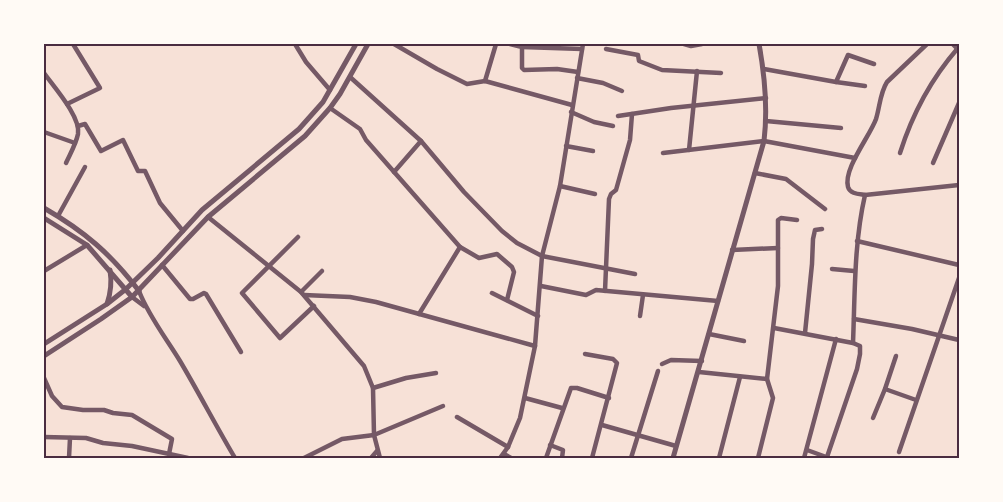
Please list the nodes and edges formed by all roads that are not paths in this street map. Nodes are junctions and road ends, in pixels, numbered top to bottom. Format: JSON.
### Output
{"nodes":[{"id":1,"x":73,"y":44,"type":"edge"},
{"id":2,"x":295,"y":44,"type":"edge"},
{"id":3,"x":356,"y":44,"type":"edge"},
{"id":4,"x":368,"y":44,"type":"edge"},
{"id":5,"x":394,"y":44,"type":"edge"},
{"id":6,"x":496,"y":44,"type":"edge"},
{"id":7,"x":510,"y":44,"type":"edge"},
{"id":8,"x":582,"y":44,"type":"edge"},
{"id":9,"x":684,"y":44,"type":"edge"},
{"id":10,"x":702,"y":44,"type":"edge"},
{"id":11,"x":759,"y":44,"type":"edge"},
{"id":12,"x":927,"y":44,"type":"edge"},
{"id":13,"x":953,"y":44,"type":"edge"},
{"id":14,"x":522,"y":47,"type":"junction"},
{"id":15,"x":606,"y":49,"type":"dead end"},
{"id":16,"x":958,"y":49,"type":"edge"},
{"id":17,"x":582,"y":50,"type":"junction"},
{"id":18,"x":874,"y":64,"type":"dead end"},
{"id":19,"x":764,"y":69,"type":"junction"},
{"id":20,"x":697,"y":71,"type":"junction"},
{"id":21,"x":578,"y":72,"type":"junction"},
{"id":22,"x":721,"y":72,"type":"dead end"},
{"id":23,"x":44,"y":74,"type":"edge"},
{"id":24,"x":350,"y":77,"type":"junction"},
{"id":25,"x":577,"y":78,"type":"junction"},
{"id":26,"x":485,"y":81,"type":"junction"},
{"id":27,"x":836,"y":82,"type":"junction"},
{"id":28,"x":865,"y":86,"type":"dead end"},
{"id":29,"x":330,"y":90,"type":"junction"},
{"id":30,"x":622,"y":91,"type":"dead end"},
{"id":31,"x":766,"y":98,"type":"junction"},
{"id":32,"x":959,"y":103,"type":"edge"},
{"id":33,"x":67,"y":104,"type":"junction"},
{"id":34,"x":572,"y":106,"type":"junction"},
{"id":35,"x":694,"y":107,"type":"junction"},
{"id":36,"x":330,"y":108,"type":"junction"},
{"id":37,"x":571,"y":112,"type":"junction"},
{"id":38,"x":632,"y":114,"type":"junction"},
{"id":39,"x":618,"y":116,"type":"dead end"},
{"id":40,"x":766,"y":120,"type":"junction"},
{"id":41,"x":78,"y":126,"type":"junction"},
{"id":42,"x":612,"y":126,"type":"dead end"},
{"id":43,"x":841,"y":128,"type":"dead end"},
{"id":44,"x":44,"y":132,"type":"edge"},
{"id":45,"x":421,"y":141,"type":"junction"},
{"id":46,"x":764,"y":141,"type":"junction"},
{"id":47,"x":75,"y":143,"type":"junction"},
{"id":48,"x":566,"y":146,"type":"junction"},
{"id":49,"x":689,"y":150,"type":"junction"},
{"id":50,"x":593,"y":151,"type":"dead end"},
{"id":51,"x":663,"y":154,"type":"dead end"},
{"id":52,"x":900,"y":154,"type":"dead end"},
{"id":53,"x":855,"y":158,"type":"junction"},
{"id":54,"x":66,"y":163,"type":"dead end"},
{"id":55,"x":933,"y":163,"type":"dead end"},
{"id":56,"x":85,"y":167,"type":"dead end"},
{"id":57,"x":394,"y":172,"type":"junction"},
{"id":58,"x":755,"y":172,"type":"junction"},
{"id":59,"x":959,"y":184,"type":"edge"},
{"id":60,"x":560,"y":186,"type":"junction"},
{"id":61,"x":595,"y":194,"type":"dead end"},
{"id":62,"x":865,"y":194,"type":"junction"},
{"id":63,"x":44,"y":208,"type":"edge"},
{"id":64,"x":825,"y":210,"type":"dead end"},
{"id":65,"x":58,"y":216,"type":"junction"},
{"id":66,"x":208,"y":216,"type":"junction"},
{"id":67,"x":44,"y":218,"type":"edge"},
{"id":68,"x":797,"y":220,"type":"dead end"},
{"id":69,"x":822,"y":229,"type":"dead end"},
{"id":70,"x":183,"y":231,"type":"junction"},
{"id":71,"x":298,"y":237,"type":"dead end"},
{"id":72,"x":857,"y":241,"type":"junction"},
{"id":73,"x":87,"y":245,"type":"junction"},
{"id":74,"x":460,"y":247,"type":"junction"},
{"id":75,"x":778,"y":248,"type":"junction"},
{"id":76,"x":732,"y":250,"type":"junction"},
{"id":77,"x":542,"y":256,"type":"junction"},
{"id":78,"x":162,"y":265,"type":"junction"},
{"id":79,"x":959,"y":265,"type":"edge"},
{"id":80,"x":268,"y":267,"type":"junction"},
{"id":81,"x":109,"y":269,"type":"junction"},
{"id":82,"x":607,"y":269,"type":"junction"},
{"id":83,"x":832,"y":269,"type":"dead end"},
{"id":84,"x":44,"y":271,"type":"edge"},
{"id":85,"x":322,"y":271,"type":"dead end"},
{"id":86,"x":854,"y":271,"type":"junction"},
{"id":87,"x":635,"y":274,"type":"dead end"},
{"id":88,"x":959,"y":278,"type":"edge"},
{"id":89,"x":133,"y":282,"type":"junction"},
{"id":90,"x":541,"y":286,"type":"junction"},
{"id":91,"x":126,"y":289,"type":"junction"},
{"id":92,"x":139,"y":290,"type":"junction"},
{"id":93,"x":605,"y":291,"type":"junction"},
{"id":94,"x":492,"y":293,"type":"dead end"},
{"id":95,"x":302,"y":294,"type":"junction"},
{"id":96,"x":643,"y":294,"type":"junction"},
{"id":97,"x":132,"y":297,"type":"junction"},
{"id":98,"x":507,"y":300,"type":"junction"},
{"id":99,"x":718,"y":301,"type":"junction"},
{"id":100,"x":107,"y":304,"type":"junction"},
{"id":101,"x":145,"y":306,"type":"junction"},
{"id":102,"x":314,"y":306,"type":"junction"},
{"id":103,"x":419,"y":314,"type":"junction"},
{"id":104,"x":538,"y":316,"type":"junction"},
{"id":105,"x":640,"y":316,"type":"dead end"},
{"id":106,"x":854,"y":319,"type":"junction"},
{"id":107,"x":774,"y":328,"type":"junction"},
{"id":108,"x":806,"y":333,"type":"junction"},
{"id":109,"x":709,"y":334,"type":"junction"},
{"id":110,"x":940,"y":336,"type":"junction"},
{"id":111,"x":836,"y":339,"type":"junction"},
{"id":112,"x":959,"y":340,"type":"edge"},
{"id":113,"x":45,"y":341,"type":"edge"},
{"id":114,"x":744,"y":341,"type":"dead end"},
{"id":115,"x":853,"y":343,"type":"junction"},
{"id":116,"x":535,"y":346,"type":"junction"},
{"id":117,"x":241,"y":352,"type":"dead end"},
{"id":118,"x":585,"y":354,"type":"dead end"},
{"id":119,"x":44,"y":356,"type":"edge"},
{"id":120,"x":896,"y":356,"type":"dead end"},
{"id":121,"x":702,"y":361,"type":"junction"},
{"id":122,"x":662,"y":364,"type":"dead end"},
{"id":123,"x":658,"y":371,"type":"dead end"},
{"id":124,"x":436,"y":372,"type":"dead end"},
{"id":125,"x":699,"y":372,"type":"junction"},
{"id":126,"x":740,"y":377,"type":"junction"},
{"id":127,"x":44,"y":378,"type":"edge"},
{"id":128,"x":767,"y":379,"type":"junction"},
{"id":129,"x":372,"y":388,"type":"junction"},
{"id":130,"x":885,"y":389,"type":"junction"},
{"id":131,"x":44,"y":395,"type":"edge"},
{"id":132,"x":52,"y":396,"type":"junction"},
{"id":133,"x":525,"y":398,"type":"junction"},
{"id":134,"x":609,"y":398,"type":"junction"},
{"id":135,"x":916,"y":400,"type":"junction"},
{"id":136,"x":443,"y":406,"type":"dead end"},
{"id":137,"x":562,"y":408,"type":"junction"},
{"id":138,"x":457,"y":417,"type":"dead end"},
{"id":139,"x":872,"y":418,"type":"dead end"},
{"id":140,"x":602,"y":425,"type":"junction"},
{"id":141,"x":638,"y":435,"type":"junction"},
{"id":142,"x":374,"y":436,"type":"junction"},
{"id":143,"x":44,"y":437,"type":"edge"},
{"id":144,"x":70,"y":438,"type":"junction"},
{"id":145,"x":550,"y":445,"type":"junction"},
{"id":146,"x":676,"y":446,"type":"junction"},
{"id":147,"x":508,"y":447,"type":"junction"},
{"id":148,"x":807,"y":450,"type":"junction"},
{"id":149,"x":376,"y":451,"type":"junction"},
{"id":150,"x":899,"y":452,"type":"dead end"},
{"id":151,"x":168,"y":454,"type":"junction"},
{"id":152,"x":502,"y":456,"type":"edge"},
{"id":153,"x":69,"y":458,"type":"edge"},
{"id":154,"x":188,"y":458,"type":"edge"},
{"id":155,"x":235,"y":458,"type":"edge"},
{"id":156,"x":304,"y":458,"type":"edge"},
{"id":157,"x":371,"y":458,"type":"edge"},
{"id":158,"x":380,"y":458,"type":"edge"},
{"id":159,"x":511,"y":458,"type":"edge"},
{"id":160,"x":546,"y":458,"type":"edge"},
{"id":161,"x":562,"y":458,"type":"edge"},
{"id":162,"x":592,"y":458,"type":"edge"},
{"id":163,"x":632,"y":458,"type":"edge"},
{"id":164,"x":673,"y":458,"type":"edge"},
{"id":165,"x":718,"y":458,"type":"edge"},
{"id":166,"x":758,"y":458,"type":"edge"},
{"id":167,"x":804,"y":458,"type":"edge"},
{"id":168,"x":828,"y":458,"type":"edge"}],
"edges":[{"from":1,"to":33,"type":"street"},
{"from":2,"to":29,"type":"street"},
{"from":3,"to":29,"type":"street"},
{"from":4,"to":24,"type":"street"},
{"from":5,"to":26,"type":"street"},
{"from":6,"to":26,"type":"street"},
{"from":7,"to":14,"type":"street"},
{"from":8,"to":17,"type":"street"},
{"from":9,"to":10,"type":"street"},
{"from":11,"to":19,"type":"street"},
{"from":12,"to":53,"type":"street"},
{"from":13,"to":16,"type":"street"},
{"from":14,"to":17,"type":"street"},
{"from":14,"to":21,"type":"street"},
{"from":15,"to":20,"type":"street"},
{"from":16,"to":52,"type":"street"},
{"from":17,"to":21,"type":"street"},
{"from":18,"to":27,"type":"street"},
{"from":19,"to":27,"type":"street"},
{"from":19,"to":31,"type":"street"},
{"from":20,"to":22,"type":"street"},
{"from":20,"to":35,"type":"street"},
{"from":21,"to":25,"type":"street"},
{"from":23,"to":33,"type":"street"},
{"from":24,"to":36,"type":"street"},
{"from":24,"to":45,"type":"street"},
{"from":25,"to":30,"type":"street"},
{"from":25,"to":34,"type":"street"},
{"from":26,"to":34,"type":"street"},
{"from":27,"to":28,"type":"street"},
{"from":29,"to":70,"type":"street"},
{"from":31,"to":35,"type":"street"},
{"from":31,"to":40,"type":"street"},
{"from":32,"to":55,"type":"street"},
{"from":33,"to":41,"type":"street"},
{"from":34,"to":37,"type":"street"},
{"from":35,"to":38,"type":"street"},
{"from":35,"to":49,"type":"street"},
{"from":36,"to":57,"type":"street"},
{"from":36,"to":66,"type":"street"},
{"from":37,"to":42,"type":"street"},
{"from":37,"to":48,"type":"street"},
{"from":38,"to":39,"type":"street"},
{"from":38,"to":82,"type":"street"},
{"from":40,"to":43,"type":"street"},
{"from":40,"to":46,"type":"street"},
{"from":41,"to":47,"type":"street"},
{"from":41,"to":70,"type":"street"},
{"from":44,"to":47,"type":"street"},
{"from":45,"to":57,"type":"street"},
{"from":45,"to":77,"type":"street"},
{"from":46,"to":49,"type":"street"},
{"from":46,"to":53,"type":"street"},
{"from":46,"to":58,"type":"street"},
{"from":47,"to":54,"type":"street"},
{"from":48,"to":50,"type":"street"},
{"from":48,"to":60,"type":"street"},
{"from":49,"to":51,"type":"street"},
{"from":53,"to":62,"type":"street"},
{"from":56,"to":65,"type":"street"},
{"from":57,"to":74,"type":"street"},
{"from":58,"to":64,"type":"street"},
{"from":58,"to":76,"type":"street"},
{"from":59,"to":62,"type":"street"},
{"from":60,"to":61,"type":"street"},
{"from":60,"to":77,"type":"street"},
{"from":62,"to":72,"type":"street"},
{"from":63,"to":65,"type":"street"},
{"from":65,"to":89,"type":"street"},
{"from":66,"to":78,"type":"street"},
{"from":66,"to":80,"type":"street"},
{"from":67,"to":73,"type":"street"},
{"from":68,"to":75,"type":"street"},
{"from":69,"to":108,"type":"street"},
{"from":70,"to":89,"type":"street"},
{"from":71,"to":80,"type":"street"},
{"from":72,"to":79,"type":"street"},
{"from":72,"to":86,"type":"street"},
{"from":73,"to":81,"type":"street"},
{"from":73,"to":84,"type":"street"},
{"from":74,"to":98,"type":"street"},
{"from":74,"to":103,"type":"street"},
{"from":75,"to":76,"type":"street"},
{"from":75,"to":107,"type":"street"},
{"from":76,"to":99,"type":"street"},
{"from":77,"to":82,"type":"street"},
{"from":77,"to":90,"type":"street"},
{"from":78,"to":92,"type":"street"},
{"from":78,"to":117,"type":"street"},
{"from":80,"to":95,"type":"street"},
{"from":80,"to":102,"type":"street"},
{"from":81,"to":91,"type":"street"},
{"from":81,"to":100,"type":"street"},
{"from":82,"to":87,"type":"street"},
{"from":82,"to":93,"type":"street"},
{"from":83,"to":86,"type":"street"},
{"from":85,"to":95,"type":"street"},
{"from":86,"to":106,"type":"street"},
{"from":88,"to":110,"type":"street"},
{"from":89,"to":91,"type":"street"},
{"from":89,"to":92,"type":"street"},
{"from":90,"to":93,"type":"street"},
{"from":90,"to":104,"type":"street"},
{"from":91,"to":97,"type":"street"},
{"from":91,"to":100,"type":"street"},
{"from":92,"to":97,"type":"street"},
{"from":92,"to":101,"type":"street"},
{"from":93,"to":96,"type":"street"},
{"from":94,"to":98,"type":"street"},
{"from":95,"to":102,"type":"street"},
{"from":95,"to":103,"type":"street"},
{"from":96,"to":99,"type":"street"},
{"from":96,"to":105,"type":"street"},
{"from":97,"to":101,"type":"street"},
{"from":97,"to":119,"type":"street"},
{"from":98,"to":104,"type":"street"},
{"from":99,"to":109,"type":"street"},
{"from":100,"to":113,"type":"street"},
{"from":101,"to":155,"type":"street"},
{"from":102,"to":129,"type":"street"},
{"from":103,"to":116,"type":"street"},
{"from":104,"to":116,"type":"street"},
{"from":106,"to":110,"type":"street"},
{"from":106,"to":115,"type":"street"},
{"from":107,"to":108,"type":"street"},
{"from":107,"to":128,"type":"street"},
{"from":108,"to":111,"type":"street"},
{"from":109,"to":114,"type":"street"},
{"from":109,"to":121,"type":"street"},
{"from":110,"to":112,"type":"street"},
{"from":110,"to":135,"type":"street"},
{"from":111,"to":115,"type":"street"},
{"from":111,"to":148,"type":"street"},
{"from":115,"to":168,"type":"street"},
{"from":116,"to":133,"type":"street"},
{"from":118,"to":134,"type":"street"},
{"from":120,"to":130,"type":"street"},
{"from":121,"to":122,"type":"street"},
{"from":121,"to":125,"type":"street"},
{"from":123,"to":141,"type":"street"},
{"from":124,"to":129,"type":"street"},
{"from":125,"to":126,"type":"street"},
{"from":125,"to":146,"type":"street"},
{"from":126,"to":128,"type":"street"},
{"from":126,"to":165,"type":"street"},
{"from":127,"to":132,"type":"street"},
{"from":128,"to":166,"type":"street"},
{"from":129,"to":142,"type":"street"},
{"from":130,"to":135,"type":"street"},
{"from":130,"to":139,"type":"street"},
{"from":131,"to":132,"type":"street"},
{"from":132,"to":151,"type":"street"},
{"from":133,"to":137,"type":"street"},
{"from":133,"to":147,"type":"street"},
{"from":134,"to":137,"type":"street"},
{"from":134,"to":140,"type":"street"},
{"from":135,"to":150,"type":"street"},
{"from":136,"to":142,"type":"street"},
{"from":137,"to":145,"type":"street"},
{"from":138,"to":147,"type":"street"},
{"from":140,"to":141,"type":"street"},
{"from":140,"to":162,"type":"street"},
{"from":141,"to":146,"type":"street"},
{"from":141,"to":163,"type":"street"},
{"from":142,"to":149,"type":"street"},
{"from":142,"to":156,"type":"street"},
{"from":143,"to":144,"type":"street"},
{"from":144,"to":151,"type":"street"},
{"from":144,"to":153,"type":"street"},
{"from":145,"to":160,"type":"street"},
{"from":145,"to":161,"type":"street"},
{"from":146,"to":164,"type":"street"},
{"from":147,"to":152,"type":"street"},
{"from":148,"to":167,"type":"street"},
{"from":148,"to":168,"type":"street"},
{"from":149,"to":157,"type":"street"},
{"from":149,"to":158,"type":"street"},
{"from":151,"to":154,"type":"street"},
{"from":152,"to":159,"type":"street"}]}
